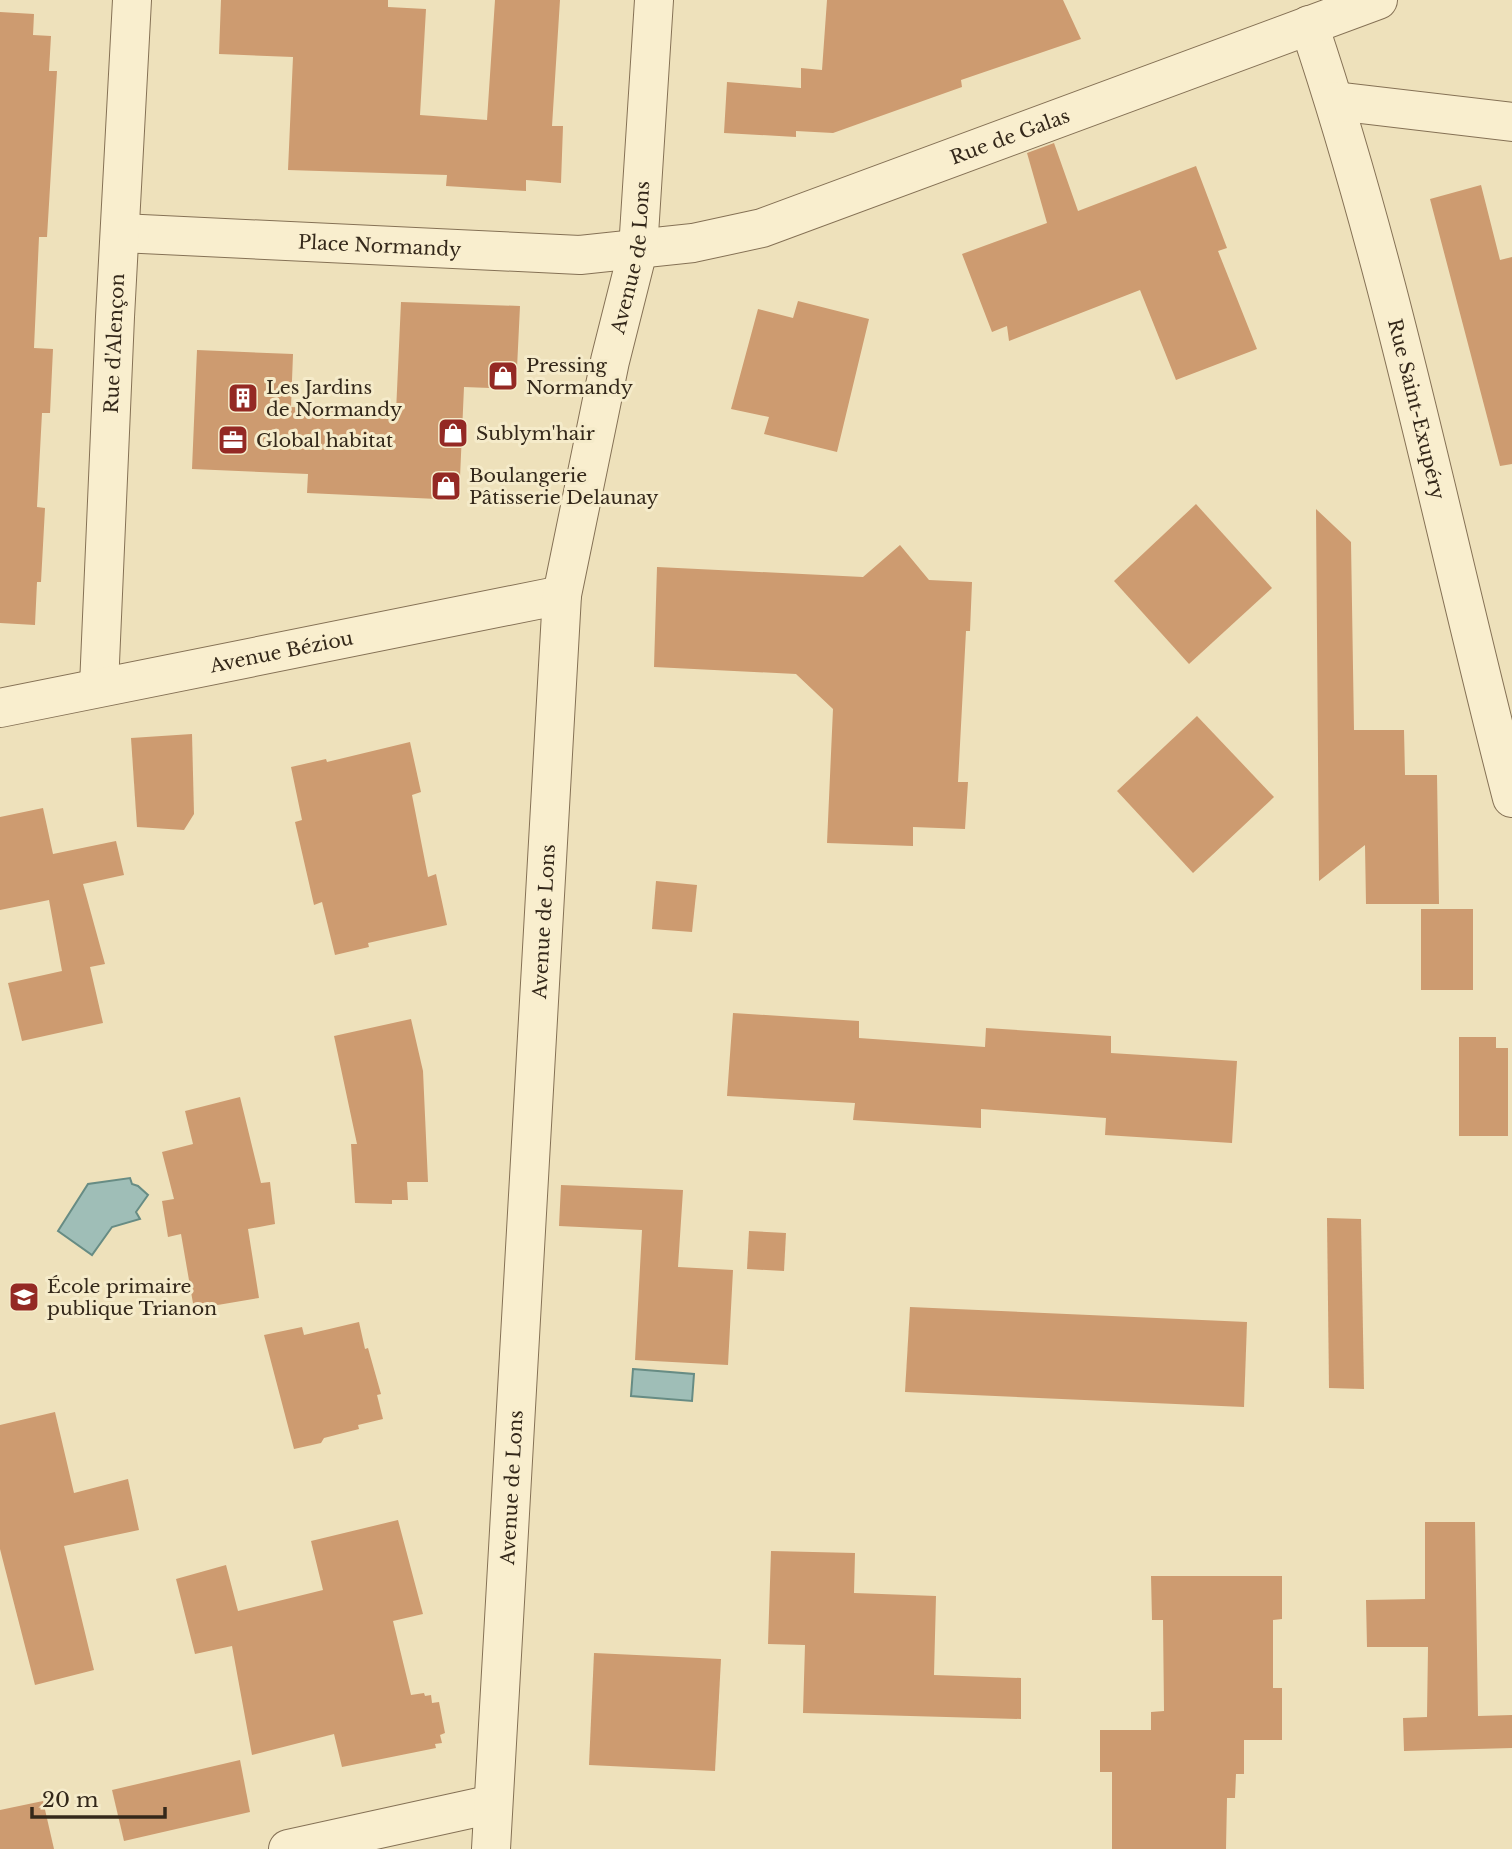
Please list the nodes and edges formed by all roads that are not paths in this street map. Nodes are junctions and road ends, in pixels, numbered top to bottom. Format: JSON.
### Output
{"nodes":[{"id":1,"x":132,"y":0,"type":"edge"},
{"id":2,"x":654,"y":0,"type":"edge"},
{"id":3,"x":1378,"y":0,"type":"edge"},
{"id":4,"x":1309,"y":25,"type":"junction"},
{"id":5,"x":1335,"y":101,"type":"junction"},
{"id":6,"x":1512,"y":122,"type":"edge"},
{"id":7,"x":121,"y":233,"type":"junction"},
{"id":8,"x":638,"y":250,"type":"junction"},
{"id":9,"x":562,"y":595,"type":"junction"},
{"id":10,"x":99,"y":687,"type":"junction"},
{"id":11,"x":1500,"y":703,"type":"edge"},
{"id":12,"x":0,"y":708,"type":"edge"},
{"id":13,"x":1512,"y":798,"type":"edge"},
{"id":14,"x":493,"y":1804,"type":"junction"},
{"id":15,"x":288,"y":1849,"type":"edge"},
{"id":16,"x":491,"y":1849,"type":"edge"}],
"edges":[{"from":1,"to":7,"type":"street","name":"Rue d'Alençon"},
{"from":2,"to":8,"type":"street","name":"Avenue de Lons"},
{"from":3,"to":4,"type":"street","name":"Rue de Galas"},
{"from":4,"to":5,"type":"street","name":"Rue Saint-Exupéry"},
{"from":4,"to":8,"type":"street","name":"Rue de Galas"},
{"from":5,"to":6,"type":"street"},
{"from":5,"to":11,"type":"street","name":"Rue Saint-Exupéry"},
{"from":7,"to":8,"type":"street","name":"Place Normandy"},
{"from":7,"to":10,"type":"street","name":"Rue d'Alençon"},
{"from":8,"to":9,"type":"street","name":"Avenue de Lons"},
{"from":9,"to":10,"type":"street","name":"Avenue Béziou"},
{"from":9,"to":14,"type":"street","name":"Avenue de Lons"},
{"from":10,"to":12,"type":"street","name":"Avenue Béziou"},
{"from":11,"to":13,"type":"street","name":"Rue Saint-Exupéry"},
{"from":14,"to":15,"type":"street"},
{"from":14,"to":16,"type":"street","name":"Avenue de Lons"}]}
